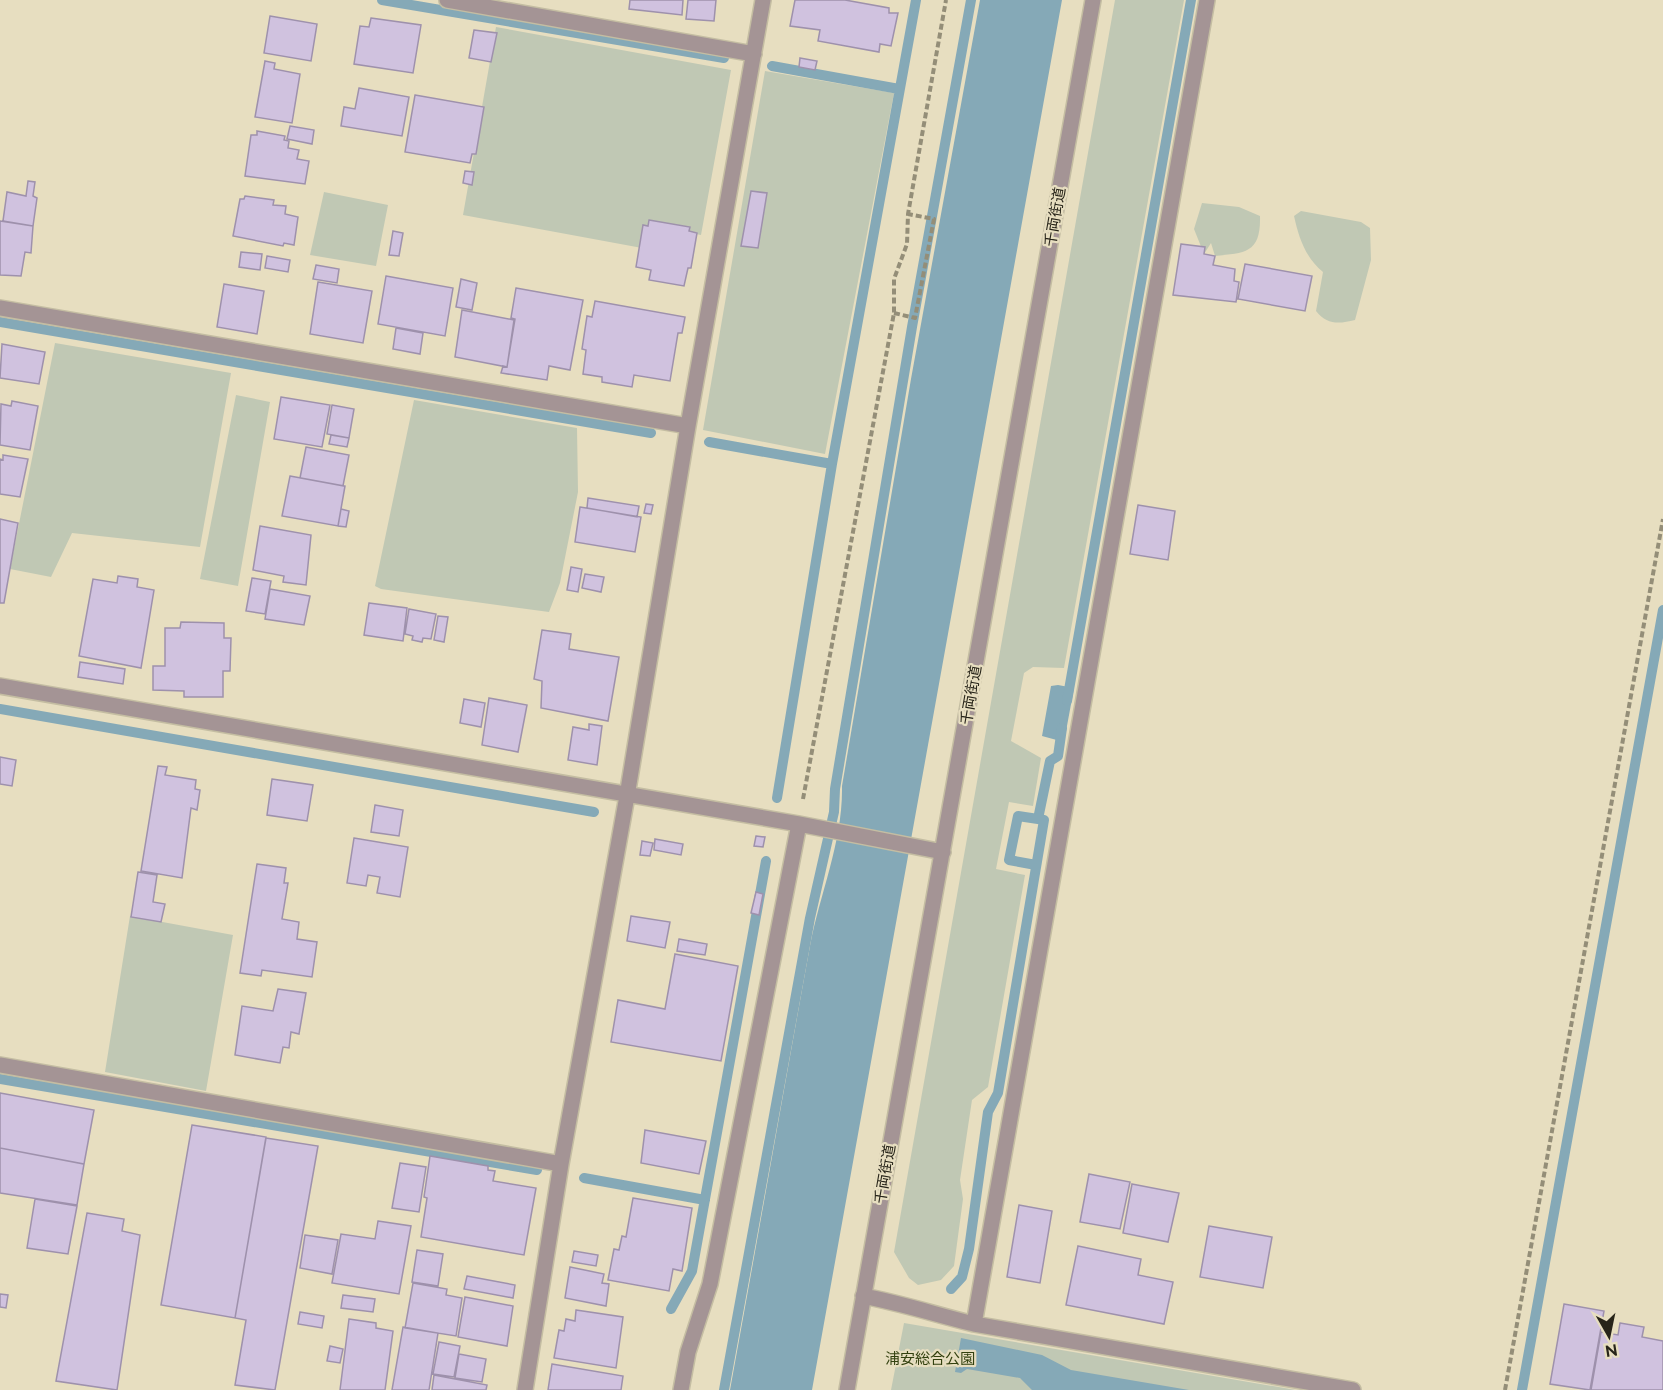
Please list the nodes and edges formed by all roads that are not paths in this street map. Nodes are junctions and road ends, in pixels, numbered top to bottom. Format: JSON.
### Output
{"nodes":[{"id":1,"x":447,"y":0,"type":"edge"},
{"id":2,"x":763,"y":0,"type":"edge"},
{"id":3,"x":1093,"y":0,"type":"edge"},
{"id":4,"x":1208,"y":0,"type":"edge"},
{"id":5,"x":754,"y":54,"type":"junction"},
{"id":6,"x":0,"y":308,"type":"edge"},
{"id":7,"x":688,"y":426,"type":"junction"},
{"id":8,"x":0,"y":686,"type":"edge"},
{"id":9,"x":627,"y":796,"type":"junction"},
{"id":10,"x":799,"y":824,"type":"junction"},
{"id":11,"x":943,"y":852,"type":"junction"},
{"id":12,"x":0,"y":1065,"type":"edge"},
{"id":13,"x":561,"y":1164,"type":"junction"},
{"id":14,"x":863,"y":1296,"type":"junction"},
{"id":15,"x":974,"y":1324,"type":"junction"},
{"id":16,"x":525,"y":1390,"type":"edge"},
{"id":17,"x":681,"y":1390,"type":"edge"},
{"id":18,"x":847,"y":1390,"type":"edge"},
{"id":19,"x":1353,"y":1390,"type":"edge"}],
"edges":[{"from":1,"to":5,"type":"street"},
{"from":2,"to":5,"type":"street"},
{"from":3,"to":11,"type":"street","name":"千両街道"},
{"from":4,"to":15,"type":"street"},
{"from":5,"to":7,"type":"street"},
{"from":6,"to":7,"type":"street"},
{"from":7,"to":9,"type":"street"},
{"from":8,"to":9,"type":"street"},
{"from":9,"to":10,"type":"street"},
{"from":9,"to":13,"type":"street"},
{"from":10,"to":11,"type":"street"},
{"from":10,"to":17,"type":"street"},
{"from":11,"to":14,"type":"street","name":"千両街道"},
{"from":12,"to":13,"type":"street"},
{"from":13,"to":16,"type":"street"},
{"from":14,"to":15,"type":"street"},
{"from":14,"to":18,"type":"street","name":"千両街道"},
{"from":15,"to":19,"type":"street"}]}
